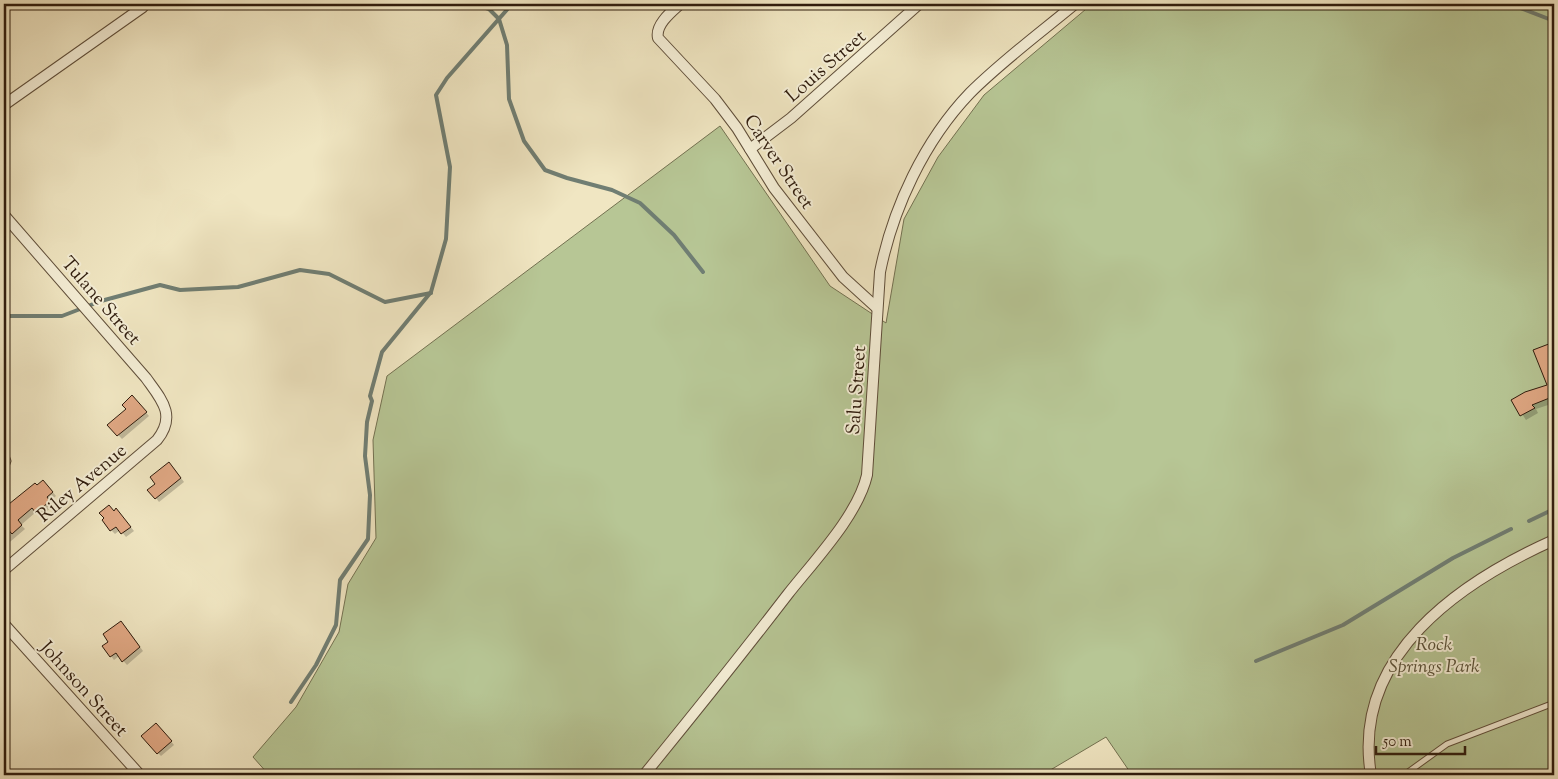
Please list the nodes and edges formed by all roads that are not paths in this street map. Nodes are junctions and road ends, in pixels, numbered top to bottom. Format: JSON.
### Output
{"nodes":[{"id":1,"x":680,"y":4,"type":"edge"},
{"id":2,"x":919,"y":4,"type":"edge"},
{"id":3,"x":1075,"y":4,"type":"edge"},
{"id":4,"x":143,"y":7,"type":"dead end"},
{"id":5,"x":4,"y":105,"type":"edge"},
{"id":6,"x":750,"y":149,"type":"junction"},
{"id":7,"x":4,"y":215,"type":"edge"},
{"id":8,"x":877,"y":308,"type":"junction"},
{"id":9,"x":166,"y":412,"type":"joint"},
{"id":10,"x":4,"y":450,"type":"edge"},
{"id":11,"x":4,"y":472,"type":"edge"},
{"id":12,"x":1554,"y":540,"type":"edge"},
{"id":13,"x":4,"y":570,"type":"edge"},
{"id":14,"x":4,"y":624,"type":"edge"},
{"id":15,"x":1554,"y":703,"type":"edge"},
{"id":16,"x":140,"y":775,"type":"edge"},
{"id":17,"x":644,"y":775,"type":"edge"},
{"id":18,"x":1372,"y":775,"type":"edge"},
{"id":19,"x":1404,"y":775,"type":"edge"}],
"edges":[{"from":1,"to":6,"type":"street","name":"Carver Street"},
{"from":2,"to":6,"type":"street","name":"Louis Street"},
{"from":3,"to":8,"type":"street","name":"Salu Street"},
{"from":4,"to":5,"type":"street"},
{"from":6,"to":8,"type":"street","name":"Carver Street"},
{"from":7,"to":9,"type":"street","name":"Tulane Street"},
{"from":8,"to":17,"type":"street","name":"Salu Street"},
{"from":9,"to":13,"type":"street","name":"Riley Avenue"},
{"from":10,"to":11,"type":"lane"},
{"from":12,"to":18,"type":"street"},
{"from":14,"to":16,"type":"street","name":"Johnson Street"},
{"from":15,"to":19,"type":"lane"}]}
